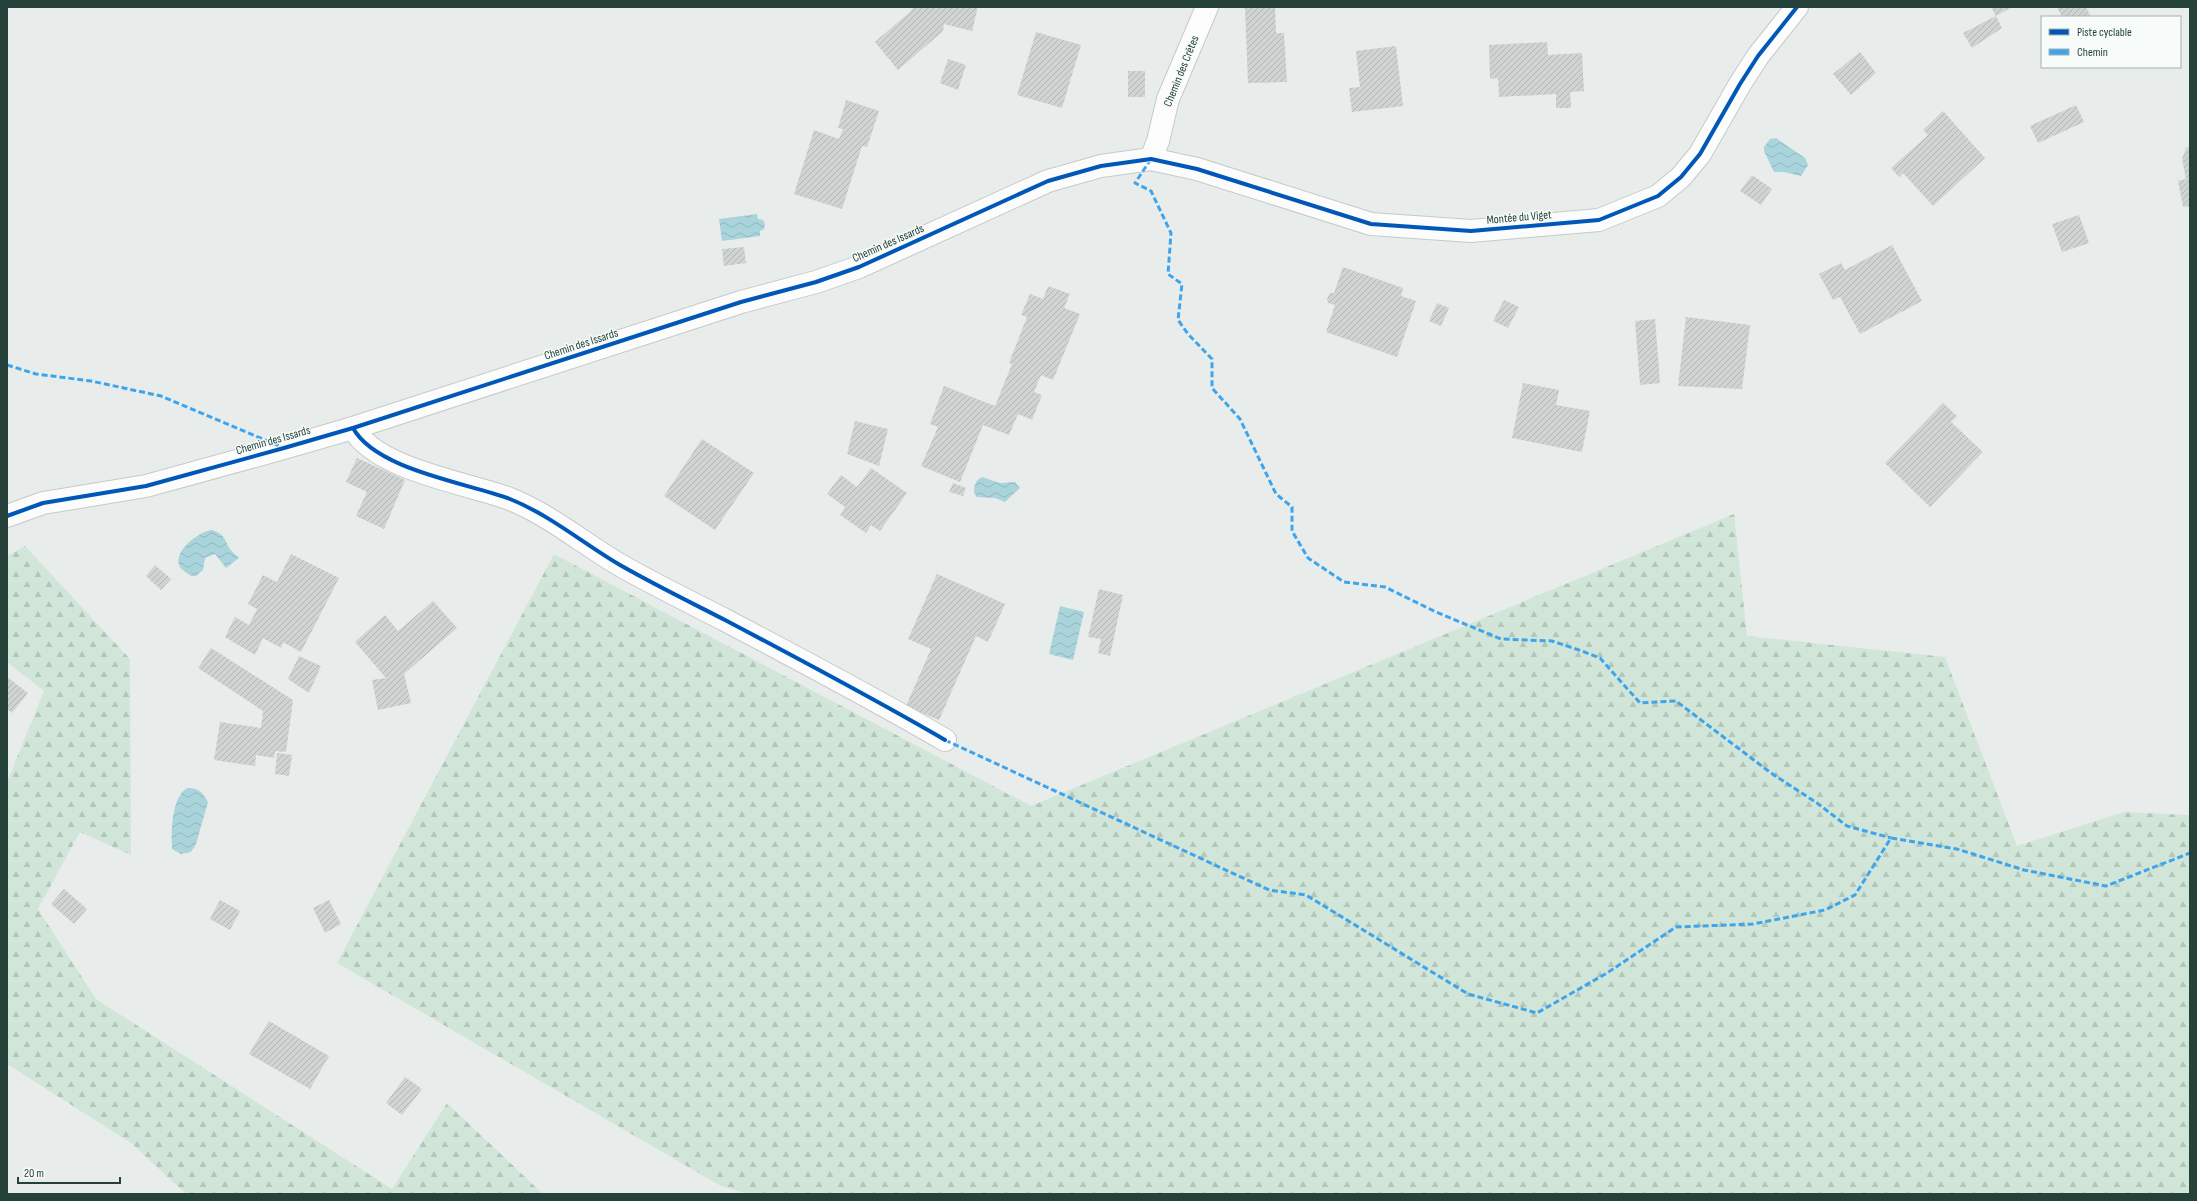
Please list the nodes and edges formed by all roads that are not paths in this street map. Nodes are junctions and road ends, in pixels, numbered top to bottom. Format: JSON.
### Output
{"nodes":[{"id":1,"x":1207,"y":7,"type":"edge"},
{"id":2,"x":1796,"y":7,"type":"edge"},
{"id":3,"x":1151,"y":159,"type":"junction"},
{"id":4,"x":353,"y":428,"type":"junction"},
{"id":5,"x":7,"y":516,"type":"edge"},
{"id":6,"x":945,"y":740,"type":"dead end"}],
"edges":[{"from":1,"to":3,"type":"street","name":"Chemin des Crêtes"},
{"from":2,"to":3,"type":"street","name":"Montée du Viget"},
{"from":3,"to":4,"type":"street","name":"Chemin des Issards"},
{"from":4,"to":5,"type":"street","name":"Chemin des Issards"},
{"from":4,"to":6,"type":"street"}]}
